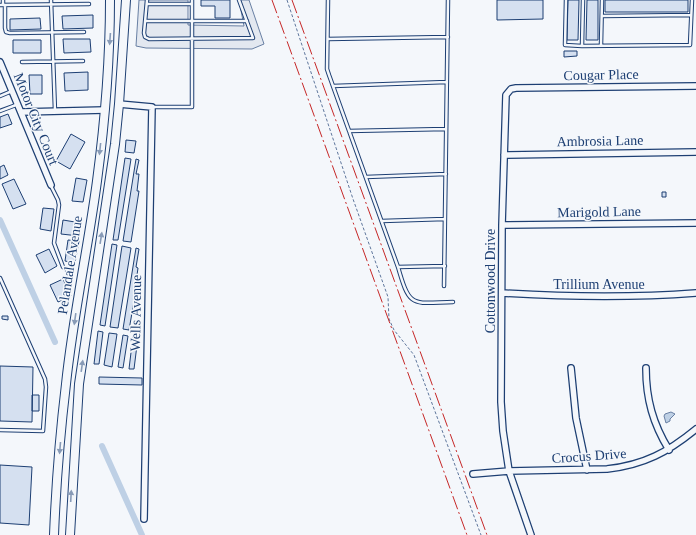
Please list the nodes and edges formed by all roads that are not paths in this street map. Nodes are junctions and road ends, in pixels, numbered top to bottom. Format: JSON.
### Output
{"nodes":[{"id":1,"x":3,"y":0,"type":"edge"},
{"id":2,"x":51,"y":0,"type":"edge"},
{"id":3,"x":110,"y":0,"type":"edge"},
{"id":4,"x":126,"y":0,"type":"edge"},
{"id":5,"x":147,"y":0,"type":"edge"},
{"id":6,"x":192,"y":0,"type":"edge"},
{"id":7,"x":239,"y":0,"type":"edge"},
{"id":8,"x":328,"y":0,"type":"edge"},
{"id":9,"x":448,"y":0,"type":"edge"},
{"id":10,"x":566,"y":0,"type":"edge"},
{"id":11,"x":583,"y":0,"type":"edge"},
{"id":12,"x":602,"y":0,"type":"edge"},
{"id":13,"x":692,"y":0,"type":"edge"},
{"id":14,"x":51,"y":4,"type":"junction"},
{"id":15,"x":89,"y":4,"type":"dead end"},
{"id":16,"x":147,"y":4,"type":"junction"},
{"id":17,"x":192,"y":4,"type":"junction"},
{"id":18,"x":3,"y":5,"type":"edge"},
{"id":19,"x":691,"y":15,"type":"junction"},
{"id":20,"x":602,"y":16,"type":"junction"},
{"id":21,"x":192,"y":21,"type":"junction"},
{"id":22,"x":247,"y":21,"type":"junction"},
{"id":23,"x":145,"y":22,"type":"junction"},
{"id":24,"x":84,"y":32,"type":"dead end"},
{"id":25,"x":52,"y":33,"type":"junction"},
{"id":26,"x":448,"y":37,"type":"junction"},
{"id":27,"x":192,"y":38,"type":"junction"},
{"id":28,"x":328,"y":39,"type":"junction"},
{"id":29,"x":582,"y":46,"type":"junction"},
{"id":30,"x":601,"y":46,"type":"junction"},
{"id":31,"x":83,"y":61,"type":"dead end"},
{"id":32,"x":0,"y":62,"type":"edge"},
{"id":33,"x":22,"y":62,"type":"dead end"},
{"id":34,"x":53,"y":62,"type":"junction"},
{"id":35,"x":447,"y":82,"type":"junction"},
{"id":36,"x":333,"y":86,"type":"junction"},
{"id":37,"x":696,"y":86,"type":"edge"},
{"id":38,"x":12,"y":91,"type":"junction"},
{"id":39,"x":508,"y":92,"type":"joint"},
{"id":40,"x":0,"y":96,"type":"edge"},
{"id":41,"x":17,"y":104,"type":"junction"},
{"id":42,"x":119,"y":104,"type":"junction"},
{"id":43,"x":152,"y":107,"type":"junction"},
{"id":44,"x":105,"y":110,"type":"junction"},
{"id":45,"x":0,"y":111,"type":"edge"},
{"id":46,"x":55,"y":111,"type":"junction"},
{"id":47,"x":22,"y":112,"type":"junction"},
{"id":48,"x":446,"y":129,"type":"junction"},
{"id":49,"x":349,"y":131,"type":"junction"},
{"id":50,"x":696,"y":152,"type":"edge"},
{"id":51,"x":504,"y":154,"type":"junction"},
{"id":52,"x":446,"y":174,"type":"junction"},
{"id":53,"x":366,"y":177,"type":"junction"},
{"id":54,"x":51,"y":185,"type":"joint"},
{"id":55,"x":445,"y":219,"type":"junction"},
{"id":56,"x":382,"y":221,"type":"junction"},
{"id":57,"x":696,"y":223,"type":"edge"},
{"id":58,"x":502,"y":225,"type":"junction"},
{"id":59,"x":445,"y":266,"type":"junction"},
{"id":60,"x":398,"y":267,"type":"junction"},
{"id":61,"x":67,"y":270,"type":"dead end"},
{"id":62,"x":0,"y":278,"type":"edge"},
{"id":63,"x":444,"y":286,"type":"dead end"},
{"id":64,"x":502,"y":293,"type":"junction"},
{"id":65,"x":696,"y":293,"type":"edge"},
{"id":66,"x":452,"y":302,"type":"dead end"},
{"id":67,"x":571,"y":368,"type":"dead end"},
{"id":68,"x":646,"y":368,"type":"dead end"},
{"id":69,"x":696,"y":429,"type":"edge"},
{"id":70,"x":0,"y":430,"type":"edge"},
{"id":71,"x":669,"y":450,"type":"junction"},
{"id":72,"x":587,"y":470,"type":"junction"},
{"id":73,"x":509,"y":471,"type":"junction"},
{"id":74,"x":473,"y":474,"type":"dead end"},
{"id":75,"x":144,"y":519,"type":"dead end"},
{"id":76,"x":54,"y":535,"type":"edge"},
{"id":77,"x":70,"y":535,"type":"edge"},
{"id":78,"x":531,"y":535,"type":"edge"}],
"edges":[{"from":1,"to":18,"type":"lane"},
{"from":2,"to":14,"type":"lane"},
{"from":3,"to":44,"type":"main road","name":"Pelandale Avenue","one_way":true},
{"from":4,"to":42,"type":"main road","name":"Pelandale Avenue"},
{"from":5,"to":16,"type":"lane"},
{"from":6,"to":17,"type":"lane"},
{"from":7,"to":22,"type":"lane"},
{"from":8,"to":28,"type":"lane"},
{"from":9,"to":26,"type":"lane"},
{"from":10,"to":29,"type":"lane"},
{"from":11,"to":29,"type":"lane"},
{"from":12,"to":20,"type":"lane"},
{"from":13,"to":19,"type":"lane"},
{"from":14,"to":15,"type":"lane"},
{"from":14,"to":18,"type":"lane"},
{"from":14,"to":25,"type":"lane"},
{"from":16,"to":17,"type":"lane"},
{"from":16,"to":23,"type":"lane"},
{"from":17,"to":21,"type":"lane"},
{"from":18,"to":25,"type":"lane"},
{"from":19,"to":20,"type":"lane"},
{"from":19,"to":30,"type":"lane"},
{"from":20,"to":30,"type":"lane"},
{"from":21,"to":22,"type":"lane"},
{"from":21,"to":23,"type":"lane"},
{"from":21,"to":27,"type":"lane"},
{"from":22,"to":27,"type":"lane"},
{"from":23,"to":27,"type":"lane"},
{"from":24,"to":25,"type":"lane"},
{"from":25,"to":34,"type":"lane"},
{"from":26,"to":28,"type":"lane"},
{"from":26,"to":35,"type":"lane"},
{"from":27,"to":43,"type":"lane"},
{"from":28,"to":36,"type":"lane"},
{"from":29,"to":30,"type":"lane"},
{"from":31,"to":34,"type":"lane"},
{"from":32,"to":38,"type":"street","name":"Motor City Court"},
{"from":33,"to":34,"type":"lane"},
{"from":34,"to":46,"type":"lane"},
{"from":35,"to":36,"type":"lane"},
{"from":35,"to":48,"type":"lane"},
{"from":36,"to":49,"type":"lane"},
{"from":37,"to":39,"type":"street","name":"Cougar Place"},
{"from":38,"to":40,"type":"lane"},
{"from":38,"to":41,"type":"street","name":"Motor City Court"},
{"from":39,"to":51,"type":"street","name":"Cottonwood Drive"},
{"from":41,"to":45,"type":"lane"},
{"from":41,"to":47,"type":"street","name":"Motor City Court"},
{"from":42,"to":43,"type":"street"},
{"from":77,"to":42,"type":"main road","name":"Pelandale Avenue","one_way":true},
{"from":43,"to":75,"type":"street","name":"Wells Avenue"},
{"from":44,"to":46,"type":"street"},
{"from":44,"to":76,"type":"main road","name":"Pelandale Avenue","one_way":true},
{"from":46,"to":47,"type":"street"},
{"from":47,"to":54,"type":"street","name":"Motor City Court"},
{"from":48,"to":49,"type":"lane"},
{"from":48,"to":52,"type":"lane"},
{"from":49,"to":53,"type":"lane"},
{"from":50,"to":51,"type":"street","name":"Ambrosia Lane"},
{"from":51,"to":58,"type":"street","name":"Cottonwood Drive"},
{"from":52,"to":53,"type":"lane"},
{"from":52,"to":55,"type":"lane"},
{"from":53,"to":56,"type":"lane"},
{"from":54,"to":61,"type":"lane"},
{"from":55,"to":56,"type":"lane"},
{"from":55,"to":59,"type":"lane"},
{"from":56,"to":60,"type":"lane"},
{"from":57,"to":58,"type":"street","name":"Marigold Lane"},
{"from":58,"to":64,"type":"street","name":"Cottonwood Drive"},
{"from":59,"to":60,"type":"lane"},
{"from":59,"to":63,"type":"lane"},
{"from":60,"to":66,"type":"lane"},
{"from":62,"to":70,"type":"lane"},
{"from":64,"to":65,"type":"street","name":"Trillium Avenue"},
{"from":64,"to":73,"type":"street","name":"Cottonwood Drive"},
{"from":67,"to":72,"type":"street"},
{"from":68,"to":71,"type":"street"},
{"from":69,"to":71,"type":"street","name":"Crocus Drive"},
{"from":71,"to":72,"type":"street","name":"Crocus Drive"},
{"from":72,"to":73,"type":"street","name":"Crocus Drive"},
{"from":73,"to":74,"type":"street","name":"Crocus Drive"},
{"from":73,"to":78,"type":"street","name":"Cottonwood Drive"}]}
